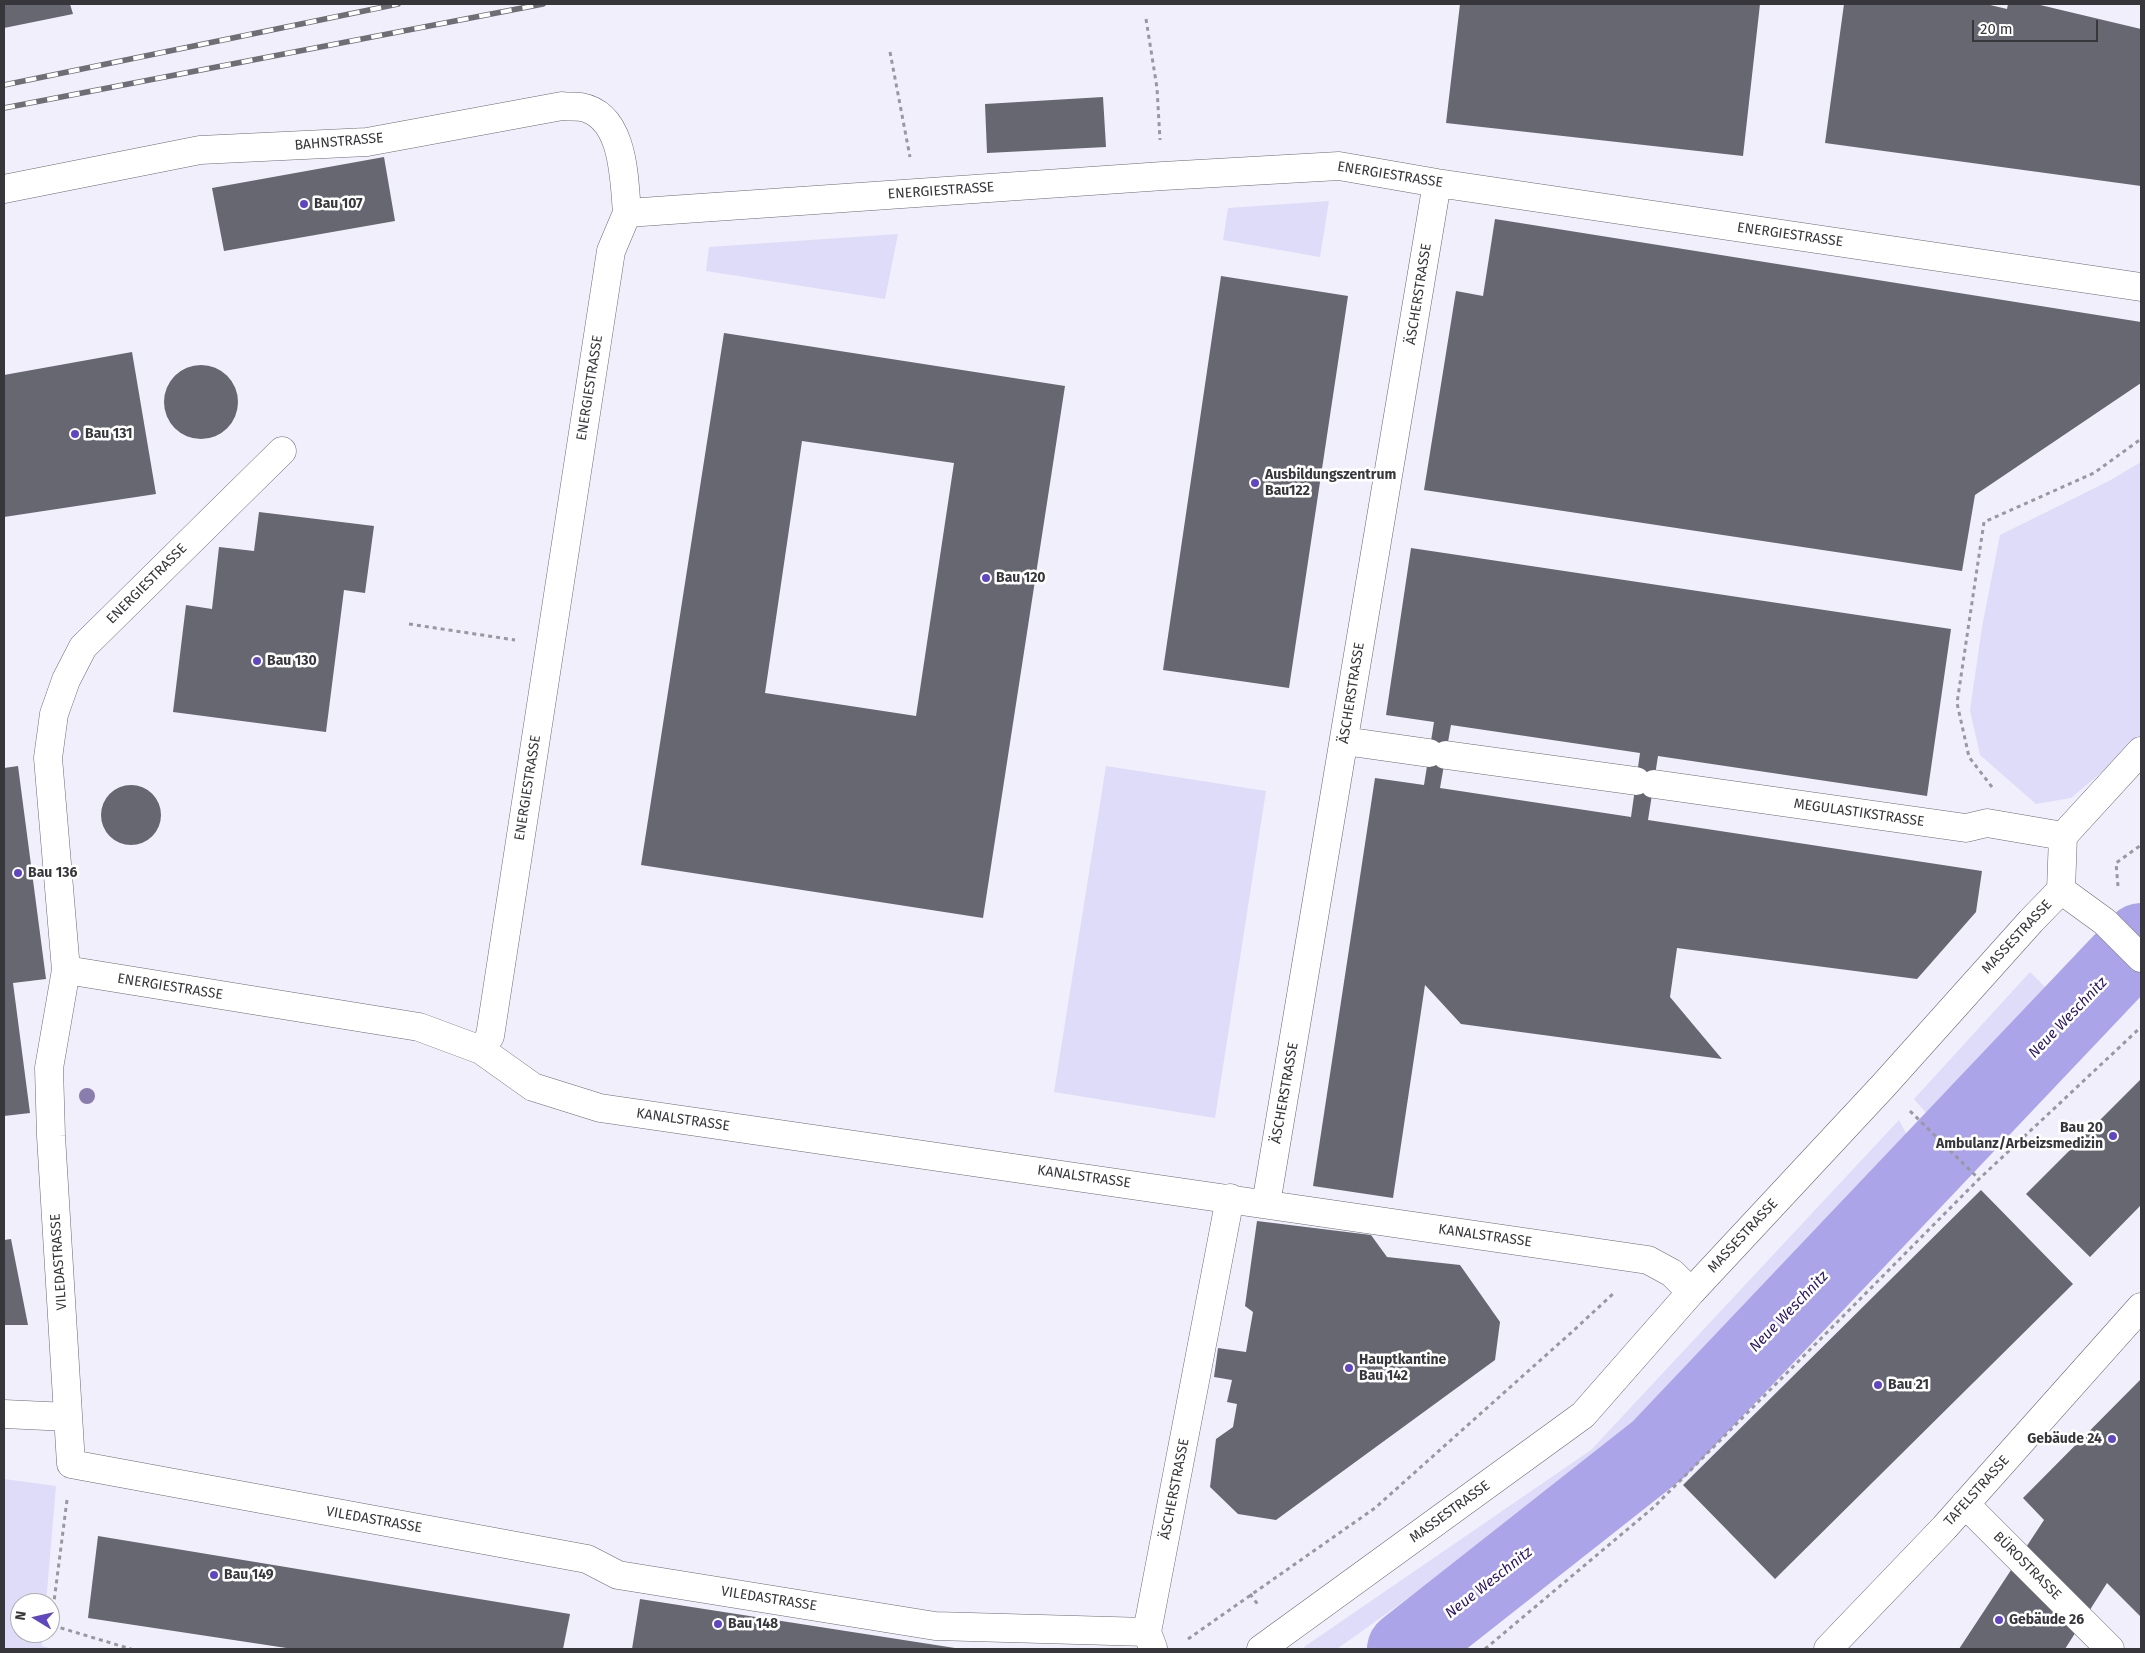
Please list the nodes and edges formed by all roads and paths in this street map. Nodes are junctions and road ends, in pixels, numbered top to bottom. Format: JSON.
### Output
{"nodes":[{"id":1,"x":1146,"y":19,"type":"dead end"},
{"id":2,"x":890,"y":52,"type":"dead end"},
{"id":3,"x":1162,"y":176,"type":"junction"},
{"id":4,"x":1438,"y":182,"type":"junction"},
{"id":5,"x":4,"y":189,"type":"edge"},
{"id":6,"x":916,"y":193,"type":"junction"},
{"id":7,"x":626,"y":213,"type":"junction"},
{"id":8,"x":2141,"y":287,"type":"edge"},
{"id":9,"x":2141,"y":439,"type":"edge"},
{"id":10,"x":282,"y":451,"type":"dead end"},
{"id":11,"x":409,"y":624,"type":"dead end"},
{"id":12,"x":550,"y":646,"type":"junction"},
{"id":13,"x":1344,"y":741,"type":"junction"},
{"id":14,"x":2141,"y":751,"type":"edge"},
{"id":15,"x":1987,"y":823,"type":"junction"},
{"id":16,"x":2063,"y":836,"type":"junction"},
{"id":17,"x":2141,"y":844,"type":"edge"},
{"id":18,"x":2118,"y":888,"type":"dead end"},
{"id":19,"x":2061,"y":890,"type":"junction"},
{"id":20,"x":2141,"y":958,"type":"edge"},
{"id":21,"x":66,"y":970,"type":"junction"},
{"id":22,"x":2141,"y":1027,"type":"edge"},
{"id":23,"x":481,"y":1050,"type":"junction"},
{"id":24,"x":1927,"y":1128,"type":"dead end"},
{"id":25,"x":1979,"y":1179,"type":"junction"},
{"id":26,"x":1230,"y":1198,"type":"junction"},
{"id":27,"x":1266,"y":1204,"type":"junction"},
{"id":28,"x":1691,"y":1292,"type":"junction"},
{"id":29,"x":2141,"y":1307,"type":"edge"},
{"id":30,"x":4,"y":1414,"type":"edge"},
{"id":31,"x":68,"y":1416,"type":"junction"},
{"id":32,"x":71,"y":1464,"type":"junction"},
{"id":33,"x":1965,"y":1504,"type":"junction"},
{"id":34,"x":1150,"y":1641,"type":"edge"},
{"id":35,"x":131,"y":1649,"type":"edge"},
{"id":36,"x":1261,"y":1649,"type":"edge"},
{"id":37,"x":1485,"y":1649,"type":"edge"},
{"id":38,"x":1828,"y":1649,"type":"edge"},
{"id":39,"x":2110,"y":1649,"type":"edge"}],
"edges":[{"from":1,"to":3,"type":"path"},
{"from":2,"to":6,"type":"path"},
{"from":3,"to":4,"type":"lane","name":"ENERGIESTRASSE"},
{"from":3,"to":6,"type":"lane","name":"ENERGIESTRASSE"},
{"from":4,"to":8,"type":"lane","name":"ENERGIESTRASSE"},
{"from":4,"to":13,"type":"lane","name":"ÄSCHERSTRASSE"},
{"from":5,"to":7,"type":"lane","name":"BAHNSTRASSE"},
{"from":6,"to":7,"type":"lane","name":"ENERGIESTRASSE"},
{"from":7,"to":12,"type":"lane","name":"ENERGIESTRASSE"},
{"from":9,"to":15,"type":"path"},
{"from":10,"to":21,"type":"lane","name":"ENERGIESTRASSE"},
{"from":11,"to":12,"type":"path"},
{"from":12,"to":23,"type":"lane","name":"ENERGIESTRASSE"},
{"from":13,"to":15,"type":"lane","name":"MEGULASTIKSTRASSE"},
{"from":13,"to":27,"type":"lane","name":"ÄSCHERSTRASSE"},
{"from":14,"to":16,"type":"lane"},
{"from":15,"to":16,"type":"lane","name":"MEGULASTIKSTRASSE"},
{"from":16,"to":19,"type":"lane","name":"MASSESTRASSE"},
{"from":17,"to":18,"type":"path"},
{"from":19,"to":20,"type":"lane"},
{"from":19,"to":28,"type":"lane","name":"MASSESTRASSE"},
{"from":21,"to":23,"type":"lane","name":"ENERGIESTRASSE"},
{"from":21,"to":31,"type":"lane","name":"VILEDASTRASSE"},
{"from":22,"to":25,"type":"path"},
{"from":23,"to":26,"type":"lane","name":"KANALSTRASSE"},
{"from":24,"to":25,"type":"path"},
{"from":25,"to":37,"type":"path"},
{"from":26,"to":27,"type":"lane","name":"KANALSTRASSE"},
{"from":26,"to":34,"type":"lane","name":"ÄSCHERSTRASSE"},
{"from":27,"to":28,"type":"lane","name":"KANALSTRASSE"},
{"from":28,"to":36,"type":"lane","name":"MASSESTRASSE"},
{"from":29,"to":33,"type":"lane","name":"TAFELSTRASSE"},
{"from":30,"to":31,"type":"lane"},
{"from":31,"to":32,"type":"lane","name":"VILEDASTRASSE"},
{"from":32,"to":34,"type":"lane","name":"VILEDASTRASSE"},
{"from":32,"to":35,"type":"path"},
{"from":33,"to":38,"type":"lane","name":"TAFELSTRASSE"},
{"from":33,"to":39,"type":"lane","name":"BÜROSTRASSE"}]}
